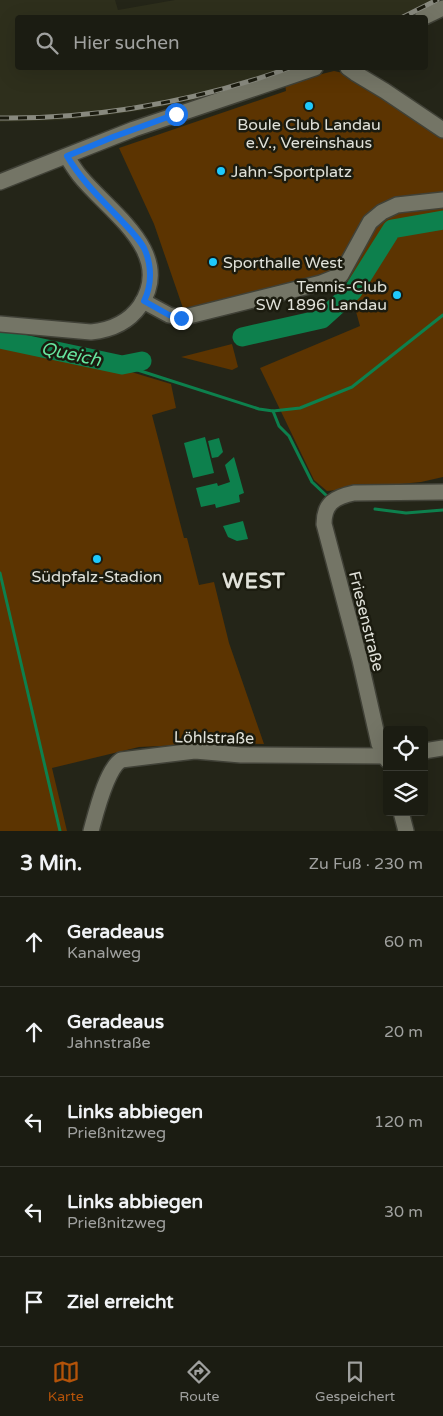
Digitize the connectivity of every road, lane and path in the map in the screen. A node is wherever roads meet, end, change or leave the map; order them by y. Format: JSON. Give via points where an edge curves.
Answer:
{"nodes":[{"id":1,"x":443,"y":8,"type":"edge"},
{"id":2,"x":428,"y":15,"type":"edge"},
{"id":3,"x":309,"y":70,"type":"edge"},
{"id":4,"x":351,"y":70,"type":"edge"},
{"id":5,"x":443,"y":130,"type":"edge"},
{"id":6,"x":67,"y":156,"type":"junction"},
{"id":7,"x":0,"y":182,"type":"edge"},
{"id":8,"x":443,"y":200,"type":"edge"},
{"id":9,"x":144,"y":301,"type":"junction"},
{"id":10,"x":0,"y":324,"type":"edge"},
{"id":11,"x":443,"y":492,"type":"edge"},
{"id":12,"x":443,"y":748,"type":"edge"},
{"id":13,"x":428,"y":750,"type":"edge"},
{"id":14,"x":383,"y":751,"type":"edge"},
{"id":15,"x":383,"y":757,"type":"edge"},
{"id":16,"x":402,"y":816,"type":"edge"},
{"id":17,"x":91,"y":831,"type":"edge"},
{"id":18,"x":406,"y":831,"type":"edge"}],
"edges":[{"from":1,"to":2,"type":"street"},
{"from":3,"to":6,"type":"street","via":[[176,114]]},
{"from":4,"to":5,"type":"street"},
{"from":6,"to":7,"type":"street"},
{"from":6,"to":9,"type":"street","via":[[79,176],[136,236],[145,250],[150,279]]},
{"from":8,"to":9,"type":"street","via":[[397,205],[382,212],[370,222],[340,275],[334,279],[181,318]]},
{"from":9,"to":10,"type":"street","via":[[126,320],[112,328],[91,332]]},
{"from":11,"to":14,"type":"street","name":"Friesenstraße","via":[[341,495],[324,515]]},
{"from":12,"to":13,"type":"street"},
{"from":15,"to":17,"type":"street","name":"Löhlstraße","via":[[241,755],[195,751],[121,760],[110,775]]},
{"from":16,"to":18,"type":"street"}]}
